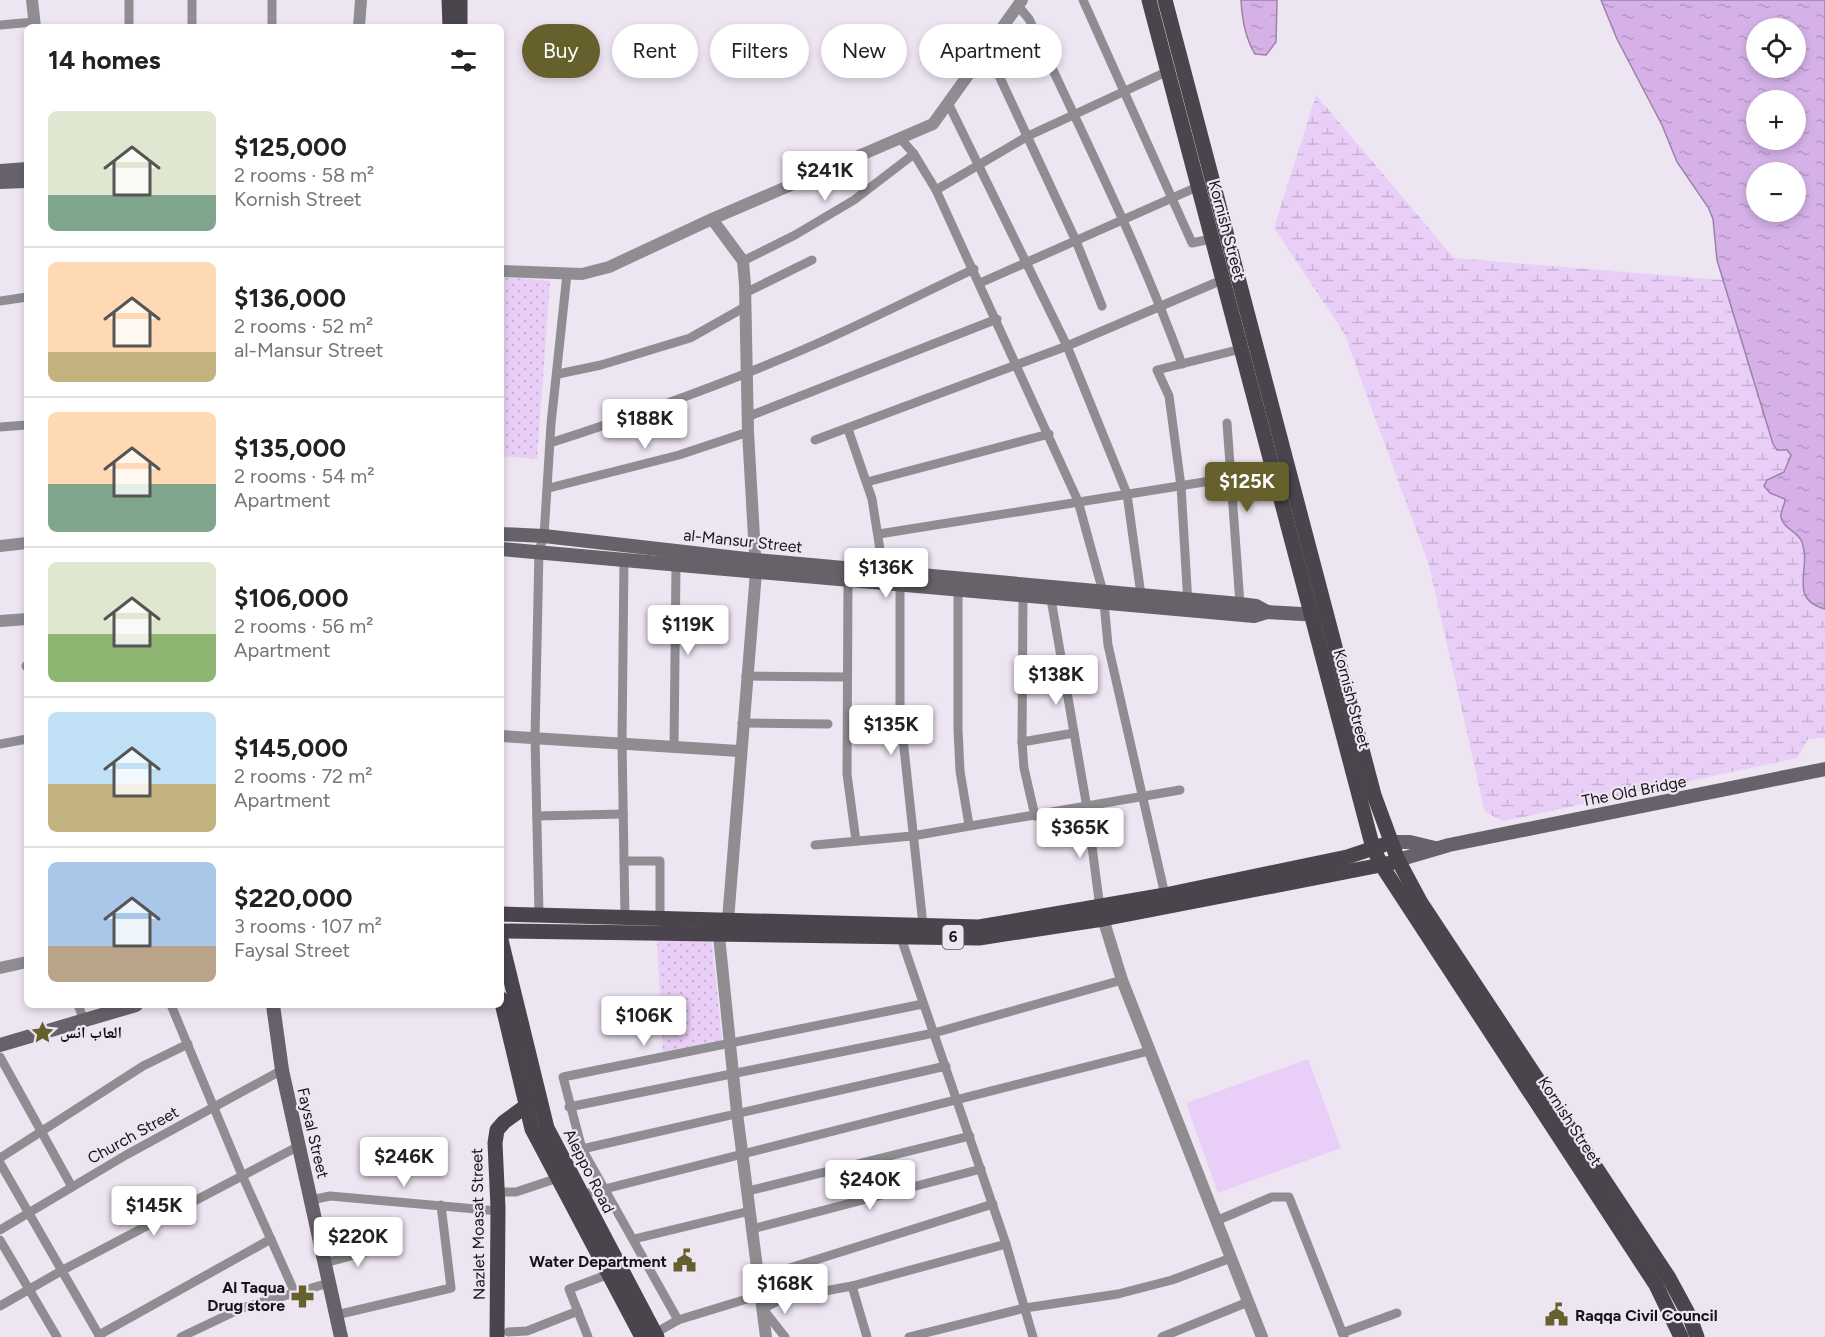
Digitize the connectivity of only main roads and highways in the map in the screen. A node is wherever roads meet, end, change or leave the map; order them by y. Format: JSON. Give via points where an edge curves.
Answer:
{"nodes":[{"id":1,"x":449,"y":0,"type":"edge"},
{"id":2,"x":460,"y":0,"type":"edge"},
{"id":3,"x":1149,"y":0,"type":"edge"},
{"id":4,"x":1165,"y":0,"type":"edge"},
{"id":5,"x":450,"y":24,"type":"edge"},
{"id":6,"x":460,"y":24,"type":"edge"},
{"id":7,"x":24,"y":169,"type":"edge"},
{"id":8,"x":0,"y":171,"type":"edge"},
{"id":9,"x":24,"y":181,"type":"edge"},
{"id":10,"x":0,"y":182,"type":"edge"},
{"id":11,"x":504,"y":534,"type":"edge"},
{"id":12,"x":504,"y":549,"type":"edge"},
{"id":13,"x":755,"y":566,"type":"junction"},
{"id":14,"x":884,"y":577,"type":"junction"},
{"id":15,"x":1103,"y":597,"type":"junction"},
{"id":16,"x":1188,"y":605,"type":"junction"},
{"id":17,"x":1267,"y":612,"type":"junction"},
{"id":18,"x":1318,"y":616,"type":"junction"},
{"id":19,"x":1336,"y":681,"type":"junction"},
{"id":20,"x":1825,"y":769,"type":"edge"},
{"id":21,"x":1391,"y":842,"type":"junction"},
{"id":22,"x":1443,"y":847,"type":"junction"},
{"id":23,"x":1373,"y":848,"type":"junction"},
{"id":24,"x":1398,"y":860,"type":"junction"},
{"id":25,"x":1382,"y":866,"type":"junction"},
{"id":26,"x":1102,"y":913,"type":"junction"},
{"id":27,"x":504,"y":914,"type":"edge"},
{"id":28,"x":504,"y":931,"type":"edge"},
{"id":29,"x":901,"y":931,"type":"junction"},
{"id":30,"x":504,"y":952,"type":"edge"},
{"id":31,"x":126,"y":1008,"type":"edge"},
{"id":32,"x":273,"y":1008,"type":"edge"},
{"id":33,"x":503,"y":1008,"type":"edge"},
{"id":34,"x":0,"y":1044,"type":"edge"},
{"id":35,"x":542,"y":1102,"type":"junction"},
{"id":36,"x":527,"y":1110,"type":"junction"},
{"id":37,"x":504,"y":1335,"type":"edge"},
{"id":38,"x":651,"y":1336,"type":"edge"},
{"id":39,"x":341,"y":1337,"type":"edge"},
{"id":40,"x":1682,"y":1337,"type":"edge"},
{"id":41,"x":1696,"y":1337,"type":"edge"}],
"edges":[{"from":1,"to":5,"type":"main road"},
{"from":2,"to":6,"type":"main road"},
{"from":3,"to":18,"type":"main road","name":"Kornish Street","via":[[1273,471]]},
{"from":4,"to":18,"type":"main road","name":"Kornish Street"},
{"from":7,"to":8,"type":"main road"},
{"from":9,"to":10,"type":"main road"},
{"from":11,"to":13,"type":"main road","name":"al-Mansur Street","via":[[544,536]]},
{"from":12,"to":13,"type":"main road","name":"al-Mansur Street","via":[[676,565]]},
{"from":13,"to":14,"type":"main road","name":"al-Mansur Street"},
{"from":13,"to":14,"type":"main road","name":"al-Mansur Street","via":[[848,580]]},
{"from":14,"to":15,"type":"main road","name":"al-Mansur Street"},
{"from":14,"to":15,"type":"main road","name":"al-Mansur Street","via":[[900,585],[1051,599]]},
{"from":15,"to":16,"type":"main road","name":"al-Mansur Street"},
{"from":15,"to":16,"type":"main road","name":"al-Mansur Street","via":[[1141,595]]},
{"from":16,"to":17,"type":"main road","name":"al-Mansur Street","via":[[1254,616]]},
{"from":16,"to":17,"type":"main road","name":"al-Mansur Street","via":[[1240,604]]},
{"from":17,"to":18,"type":"main road","name":"al-Mansur Street"},
{"from":18,"to":19,"type":"main road","name":"Kornish Street"},
{"from":19,"to":21,"type":"main road","name":"Kornish Street"},
{"from":19,"to":23,"type":"main road","name":"Kornish Street"},
{"from":20,"to":22,"type":"main road","name":"The Old Bridge"},
{"from":21,"to":22,"type":"main road"},
{"from":21,"to":23,"type":"main road","number":"6"},
{"from":21,"to":24,"type":"main road","name":"Kornish Street"},
{"from":22,"to":24,"type":"main road","name":"The Old Bridge"},
{"from":23,"to":25,"type":"main road","name":"Kornish Street"},
{"from":23,"to":26,"type":"main road","number":"6"},
{"from":24,"to":25,"type":"main road","number":"6"},
{"from":24,"to":41,"type":"main road","name":"Kornish Street","via":[[1421,903],[1668,1278],[1689,1315]]},
{"from":25,"to":26,"type":"main road","number":"6"},
{"from":25,"to":40,"type":"main road","name":"Kornish Street","via":[[1656,1285]]},
{"from":26,"to":29,"type":"main road","number":"6","via":[[979,927],[923,925]]},
{"from":26,"to":29,"type":"main road","number":"6","via":[[979,938]]},
{"from":27,"to":29,"type":"main road","number":"6","via":[[728,920]]},
{"from":28,"to":29,"type":"main road","number":"6","via":[[719,936]]},
{"from":30,"to":35,"type":"main road","name":"Aleppo Road"},
{"from":31,"to":34,"type":"main road"},
{"from":32,"to":39,"type":"main road","name":"Faysal Street","via":[[282,1070]]},
{"from":33,"to":36,"type":"main road","name":"Aleppo Road"},
{"from":35,"to":36,"type":"main road","name":"Nazlet Moasat Street"},
{"from":35,"to":38,"type":"main road","name":"Aleppo Road","via":[[556,1148]]},
{"from":36,"to":37,"type":"main road","name":"Nazlet Moasat Street","via":[[506,1137]]},
{"from":36,"to":37,"type":"main road","name":"Nazlet Moasat Street","via":[[510,1115],[497,1130],[495,1143]]},
{"from":36,"to":38,"type":"main road","name":"Aleppo Road","via":[[535,1136],[609,1274]]}]}
